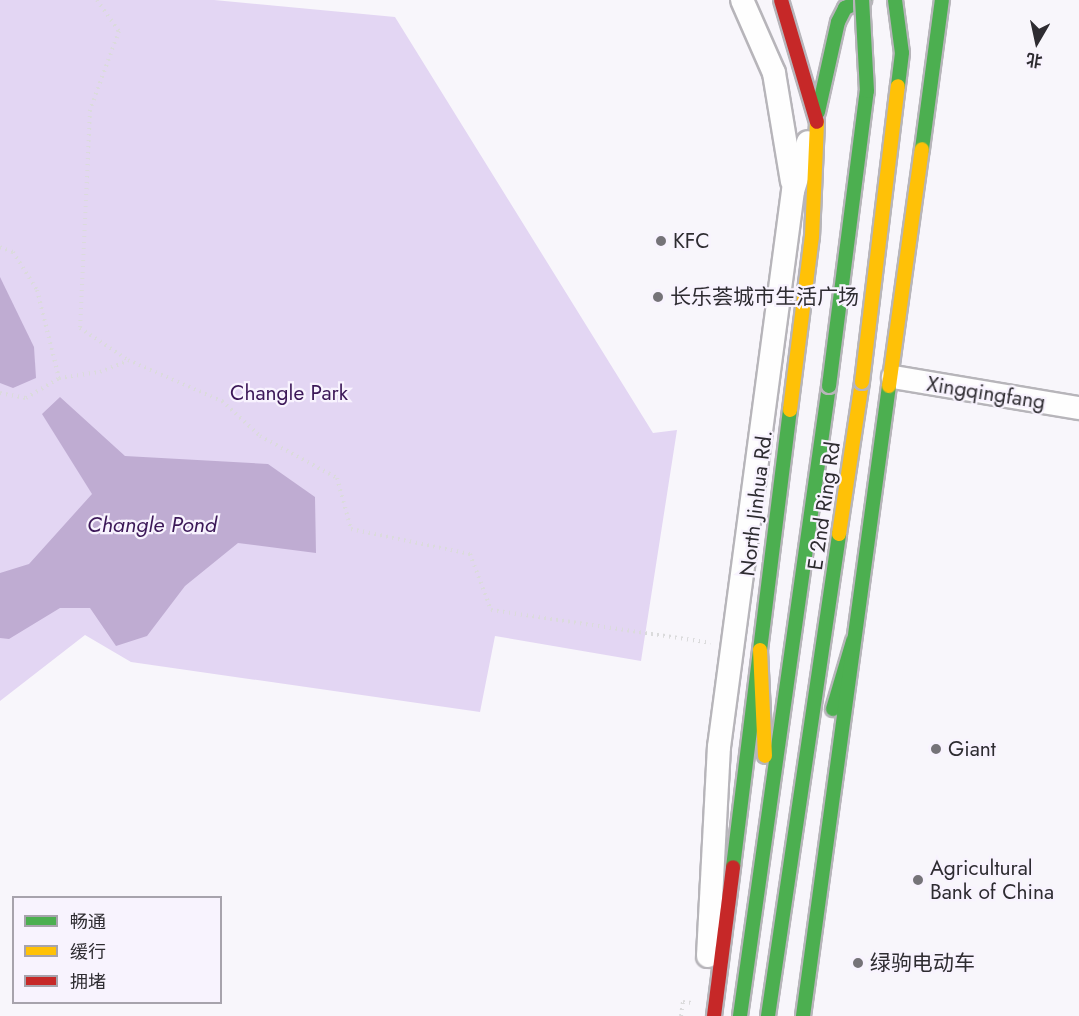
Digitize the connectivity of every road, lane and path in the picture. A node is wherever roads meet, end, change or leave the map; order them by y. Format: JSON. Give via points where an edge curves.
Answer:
{"nodes":[{"id":1,"x":98,"y":0,"type":"edge"},
{"id":2,"x":742,"y":0,"type":"edge"},
{"id":3,"x":781,"y":0,"type":"edge"},
{"id":4,"x":865,"y":0,"type":"edge"},
{"id":5,"x":895,"y":0,"type":"edge"},
{"id":6,"x":942,"y":0,"type":"edge"},
{"id":7,"x":913,"y":18,"type":"dead end"},
{"id":8,"x":920,"y":36,"type":"dead end"},
{"id":9,"x":929,"y":102,"type":"junction"},
{"id":10,"x":817,"y":115,"type":"junction"},
{"id":11,"x":793,"y":191,"type":"junction"},
{"id":12,"x":0,"y":247,"type":"edge"},
{"id":13,"x":128,"y":360,"type":"junction"},
{"id":14,"x":893,"y":377,"type":"junction"},
{"id":15,"x":59,"y":378,"type":"junction"},
{"id":16,"x":0,"y":393,"type":"edge"},
{"id":17,"x":1079,"y":408,"type":"edge"},
{"id":18,"x":854,"y":641,"type":"junction"},
{"id":19,"x":733,"y":646,"type":"junction"},
{"id":20,"x":760,"y":650,"type":"junction"},
{"id":21,"x":768,"y":830,"type":"junction"},
{"id":22,"x":795,"y":834,"type":"junction"},
{"id":23,"x":691,"y":1009,"type":"edge"},
{"id":24,"x":681,"y":1016,"type":"edge"},
{"id":25,"x":714,"y":1016,"type":"edge"},
{"id":26,"x":740,"y":1016,"type":"edge"},
{"id":27,"x":768,"y":1016,"type":"edge"},
{"id":28,"x":803,"y":1016,"type":"edge"}],
"edges":[{"from":1,"to":13,"type":"path","via":[[119,31],[90,110],[80,328]]},
{"from":2,"to":11,"type":"street","via":[[774,73]]},
{"from":3,"to":10,"type":"main road","name":"North Jinhua Rd."},
{"from":4,"to":7,"type":"main road","via":[[894,2]]},
{"from":4,"to":10,"type":"main road","via":[[845,8],[838,22]]},
{"from":4,"to":21,"type":"main road","name":"E 2nd Ring Rd","bridge":true,"via":[[867,91]]},
{"from":5,"to":22,"type":"main road","name":"E 2nd Ring Rd","bridge":true,"via":[[902,53],[862,382]]},
{"from":6,"to":9,"type":"main road"},
{"from":8,"to":9,"type":"main road"},
{"from":9,"to":14,"type":"main road"},
{"from":10,"to":11,"type":"street"},
{"from":10,"to":20,"type":"main road","name":"North Jinhua Rd.","via":[[812,237]]},
{"from":11,"to":19,"type":"street"},
{"from":12,"to":15,"type":"path","via":[[13,252],[37,290]]},
{"from":13,"to":15,"type":"path","via":[[100,372]]},
{"from":13,"to":19,"type":"path","via":[[222,401],[260,436],[337,478],[351,529],[470,554],[491,610]]},
{"from":14,"to":17,"type":"street","name":"Xingqingfang"},
{"from":14,"to":18,"type":"main road"},
{"from":15,"to":16,"type":"path","via":[[26,398]]},
{"from":18,"to":22,"type":"main road"},
{"from":18,"to":28,"type":"main road"},
{"from":19,"to":23,"type":"street"},
{"from":20,"to":21,"type":"main road"},
{"from":20,"to":25,"type":"main road","name":"North Jinhua Rd."},
{"from":21,"to":26,"type":"main road","name":"E 2nd Ring Rd"},
{"from":22,"to":27,"type":"main road","name":"E 2nd Ring Rd"},
{"from":23,"to":24,"type":"path"}]}
